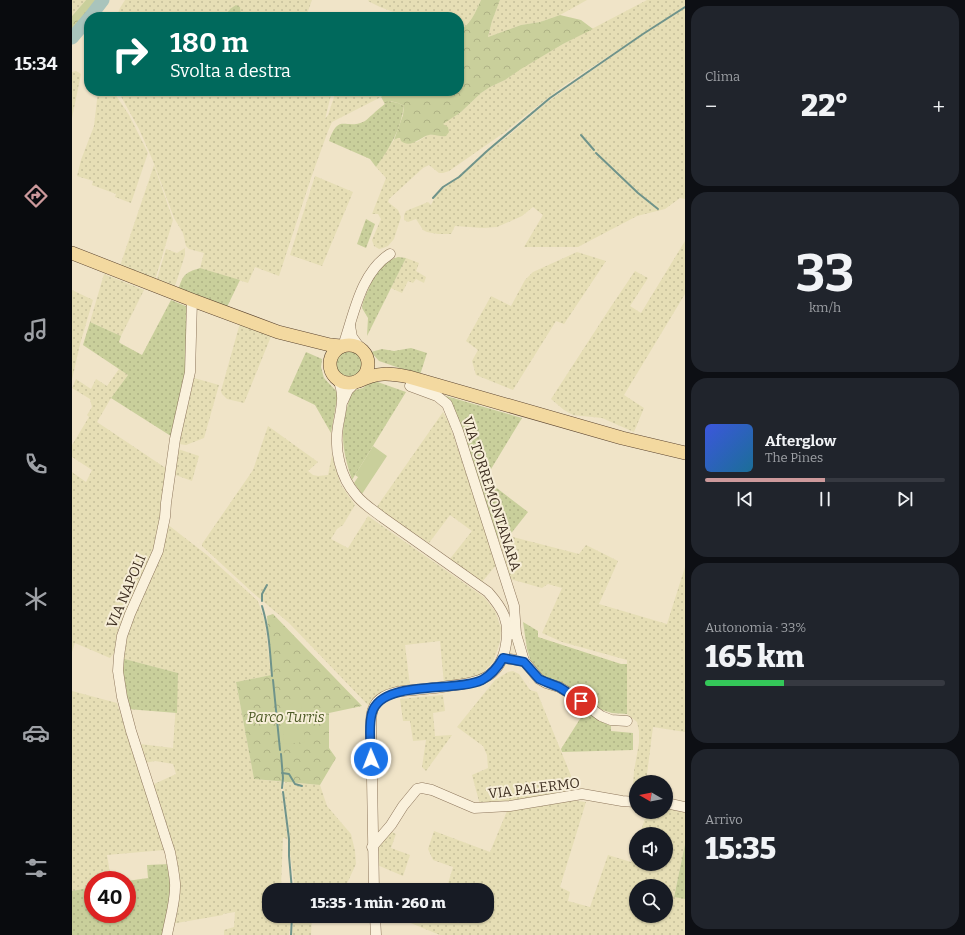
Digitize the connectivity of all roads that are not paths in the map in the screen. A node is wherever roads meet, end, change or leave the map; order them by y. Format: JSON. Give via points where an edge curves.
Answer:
{"nodes":[{"id":1,"x":72,"y":253,"type":"edge"},
{"id":2,"x":390,"y":254,"type":"dead end"},
{"id":3,"x":192,"y":300,"type":"junction"},
{"id":4,"x":350,"y":322,"type":"junction"},
{"id":5,"x":278,"y":332,"type":"junction"},
{"id":6,"x":342,"y":346,"type":"junction"},
{"id":7,"x":362,"y":350,"type":"junction"},
{"id":8,"x":334,"y":374,"type":"junction"},
{"id":9,"x":357,"y":381,"type":"junction"},
{"id":10,"x":410,"y":382,"type":"junction"},
{"id":11,"x":341,"y":409,"type":"junction"},
{"id":12,"x":685,"y":453,"type":"edge"},
{"id":13,"x":512,"y":634,"type":"junction"},
{"id":14,"x":503,"y":658,"type":"junction"},
{"id":15,"x":524,"y":662,"type":"junction"},
{"id":16,"x":627,"y":721,"type":"dead end"},
{"id":17,"x":629,"y":802,"type":"edge"},
{"id":18,"x":673,"y":804,"type":"edge"},
{"id":19,"x":685,"y":807,"type":"edge"},
{"id":20,"x":372,"y":847,"type":"junction"},
{"id":21,"x":374,"y":883,"type":"edge"},
{"id":22,"x":375,"y":923,"type":"edge"},
{"id":23,"x":167,"y":935,"type":"edge"},
{"id":24,"x":376,"y":935,"type":"edge"}],
"edges":[{"from":1,"to":3,"type":"main road"},
{"from":2,"to":4,"type":"street","via":[[375,267],[359,297]]},
{"from":3,"to":5,"type":"main road"},
{"from":3,"to":23,"type":"street","name":"VIA NAPOLI","via":[[190,372],[175,439],[165,517],[158,551],[122,636],[118,671],[131,731],[174,870],[173,904]]},
{"from":4,"to":6,"type":"street"},
{"from":4,"to":7,"type":"street","via":[[352,337]]},
{"from":5,"to":6,"type":"main road"},
{"from":5,"to":8,"type":"main road","via":[[318,351],[325,357]]},
{"from":6,"to":7,"type":"main road","via":[[355,346]]},
{"from":6,"to":8,"type":"main road","via":[[336,350],[330,362]]},
{"from":7,"to":9,"type":"main road","via":[[368,365],[364,377]]},
{"from":7,"to":10,"type":"main road","via":[[375,362]]},
{"from":8,"to":9,"type":"main road","via":[[346,383]]},
{"from":8,"to":11,"type":"street","name":"VIA TORREMONTANARA","via":[[342,393]]},
{"from":9,"to":10,"type":"main road","via":[[384,373]]},
{"from":9,"to":11,"type":"street","name":"VIA TORREMONTANARA","via":[[346,392]]},
{"from":10,"to":12,"type":"main road"},
{"from":10,"to":13,"type":"street","name":"VIA TORREMONTANARA","via":[[447,404],[458,431],[514,606]]},
{"from":11,"to":13,"type":"street","name":"VIA TORREMONTANARA","via":[[337,447],[340,464],[355,495],[488,592],[504,612]]},
{"from":13,"to":14,"type":"street","name":"VIA TORREMONTANARA"},
{"from":13,"to":15,"type":"street"},
{"from":14,"to":15,"type":"street"},
{"from":14,"to":20,"type":"street","name":"VIA TORREMONTANARA","via":[[490,674],[470,684],[399,692],[384,697],[377,703],[370,722]]},
{"from":15,"to":16,"type":"street","via":[[539,679],[564,690],[601,716],[611,720]]},
{"from":17,"to":20,"type":"street","name":"VIA PALERMO","via":[[582,794],[510,806],[474,808],[422,788],[417,789]]},
{"from":18,"to":19,"type":"street"},
{"from":20,"to":21,"type":"street","name":"VIA TORREMONTANARA"},
{"from":22,"to":24,"type":"street"}]}
